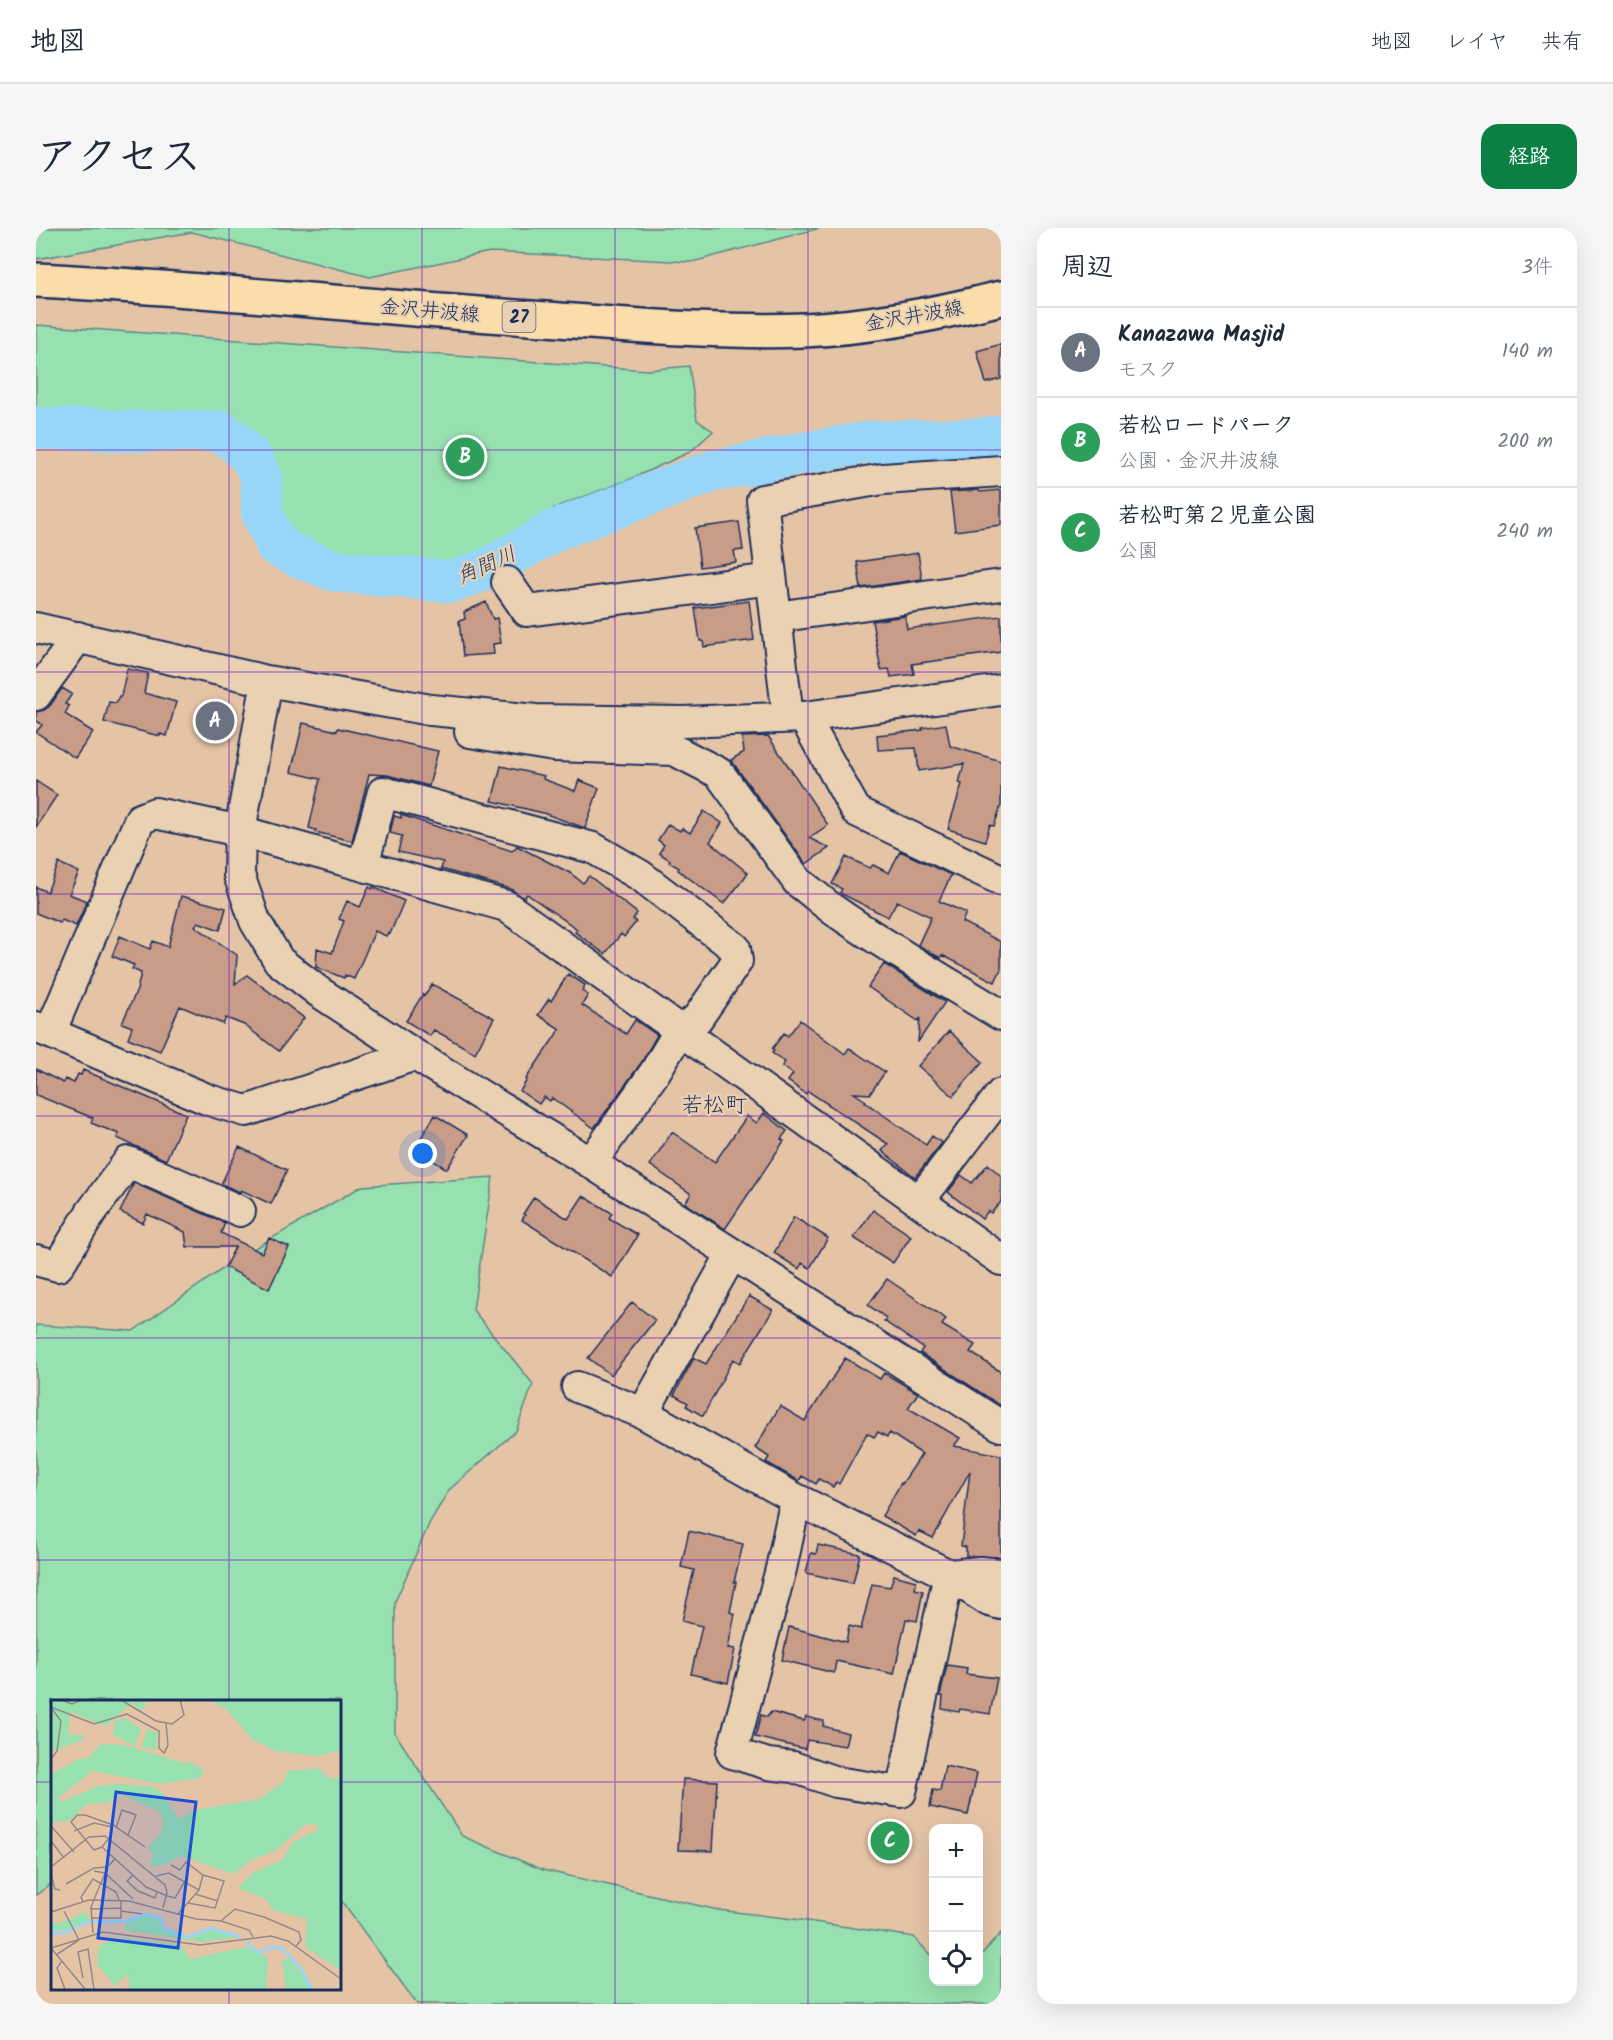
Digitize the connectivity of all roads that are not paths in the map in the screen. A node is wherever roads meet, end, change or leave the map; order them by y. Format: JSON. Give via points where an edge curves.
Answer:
{"nodes":[{"id":1,"x":36,"y":280,"type":"edge"},
{"id":2,"x":1001,"y":298,"type":"edge"},
{"id":3,"x":1001,"y":471,"type":"edge"},
{"id":4,"x":771,"y":579,"type":"junction"},
{"id":5,"x":507,"y":582,"type":"dead end"},
{"id":6,"x":1001,"y":585,"type":"edge"},
{"id":7,"x":776,"y":617,"type":"junction"},
{"id":8,"x":36,"y":628,"type":"edge"},
{"id":9,"x":78,"y":637,"type":"junction"},
{"id":10,"x":266,"y":689,"type":"junction"},
{"id":11,"x":1001,"y":690,"type":"edge"},
{"id":12,"x":36,"y":695,"type":"edge"},
{"id":13,"x":796,"y":717,"type":"junction"},
{"id":14,"x":240,"y":831,"type":"junction"},
{"id":15,"x":363,"y":865,"type":"junction"},
{"id":16,"x":1001,"y":880,"type":"edge"},
{"id":17,"x":1001,"y":1015,"type":"edge"},
{"id":18,"x":43,"y":1030,"type":"edge"},
{"id":19,"x":680,"y":1030,"type":"junction"},
{"id":20,"x":415,"y":1055,"type":"junction"},
{"id":21,"x":1001,"y":1094,"type":"edge"},
{"id":22,"x":591,"y":1164,"type":"junction"},
{"id":23,"x":919,"y":1201,"type":"junction"},
{"id":24,"x":240,"y":1211,"type":"dead end"},
{"id":25,"x":732,"y":1254,"type":"junction"},
{"id":26,"x":36,"y":1260,"type":"edge"},
{"id":27,"x":1001,"y":1260,"type":"edge"},
{"id":28,"x":577,"y":1387,"type":"dead end"},
{"id":29,"x":643,"y":1413,"type":"junction"},
{"id":30,"x":1001,"y":1426,"type":"edge"},
{"id":31,"x":796,"y":1499,"type":"junction"},
{"id":32,"x":1001,"y":1574,"type":"edge"},
{"id":33,"x":949,"y":1575,"type":"junction"},
{"id":34,"x":1001,"y":1604,"type":"edge"}],
"edges":[{"from":1,"to":2,"type":"main road","name":"金沢井波線","number":"27","via":[[750,331],[855,325]]},
{"from":3,"to":4,"type":"street","via":[[883,479],[762,500]]},
{"from":4,"to":5,"type":"street","via":[[526,611]]},
{"from":4,"to":7,"type":"street"},
{"from":6,"to":7,"type":"street"},
{"from":7,"to":13,"type":"street"},
{"from":8,"to":9,"type":"street"},
{"from":9,"to":10,"type":"street"},
{"from":9,"to":12,"type":"street"},
{"from":10,"to":13,"type":"street","via":[[536,720],[683,722]]},
{"from":10,"to":14,"type":"street"},
{"from":10,"to":17,"type":"street","via":[[554,746],[674,750],[719,774],[798,882],[879,940]]},
{"from":11,"to":13,"type":"street"},
{"from":13,"to":16,"type":"street","via":[[855,811]]},
{"from":14,"to":15,"type":"street"},
{"from":14,"to":18,"type":"street","via":[[155,813],[140,819]]},
{"from":14,"to":20,"type":"street","via":[[239,875],[255,921],[279,961]]},
{"from":15,"to":19,"type":"street","via":[[506,906]]},
{"from":15,"to":19,"type":"street","via":[[382,792],[593,848],[641,876],[735,948],[737,961],[697,1019]]},
{"from":18,"to":20,"type":"street","via":[[209,1100],[246,1111]]},
{"from":19,"to":22,"type":"street"},
{"from":19,"to":23,"type":"street"},
{"from":20,"to":22,"type":"street"},
{"from":21,"to":23,"type":"street"},
{"from":22,"to":25,"type":"street"},
{"from":23,"to":27,"type":"street"},
{"from":24,"to":26,"type":"street","via":[[128,1162],[58,1266]]},
{"from":25,"to":29,"type":"street"},
{"from":25,"to":30,"type":"street"},
{"from":28,"to":29,"type":"street"},
{"from":29,"to":31,"type":"street"},
{"from":31,"to":33,"type":"street"},
{"from":31,"to":33,"type":"street","via":[[782,1569],[732,1753],[836,1782],[901,1792]]},
{"from":32,"to":33,"type":"street"},
{"from":33,"to":34,"type":"street","via":[[989,1601]]}]}
